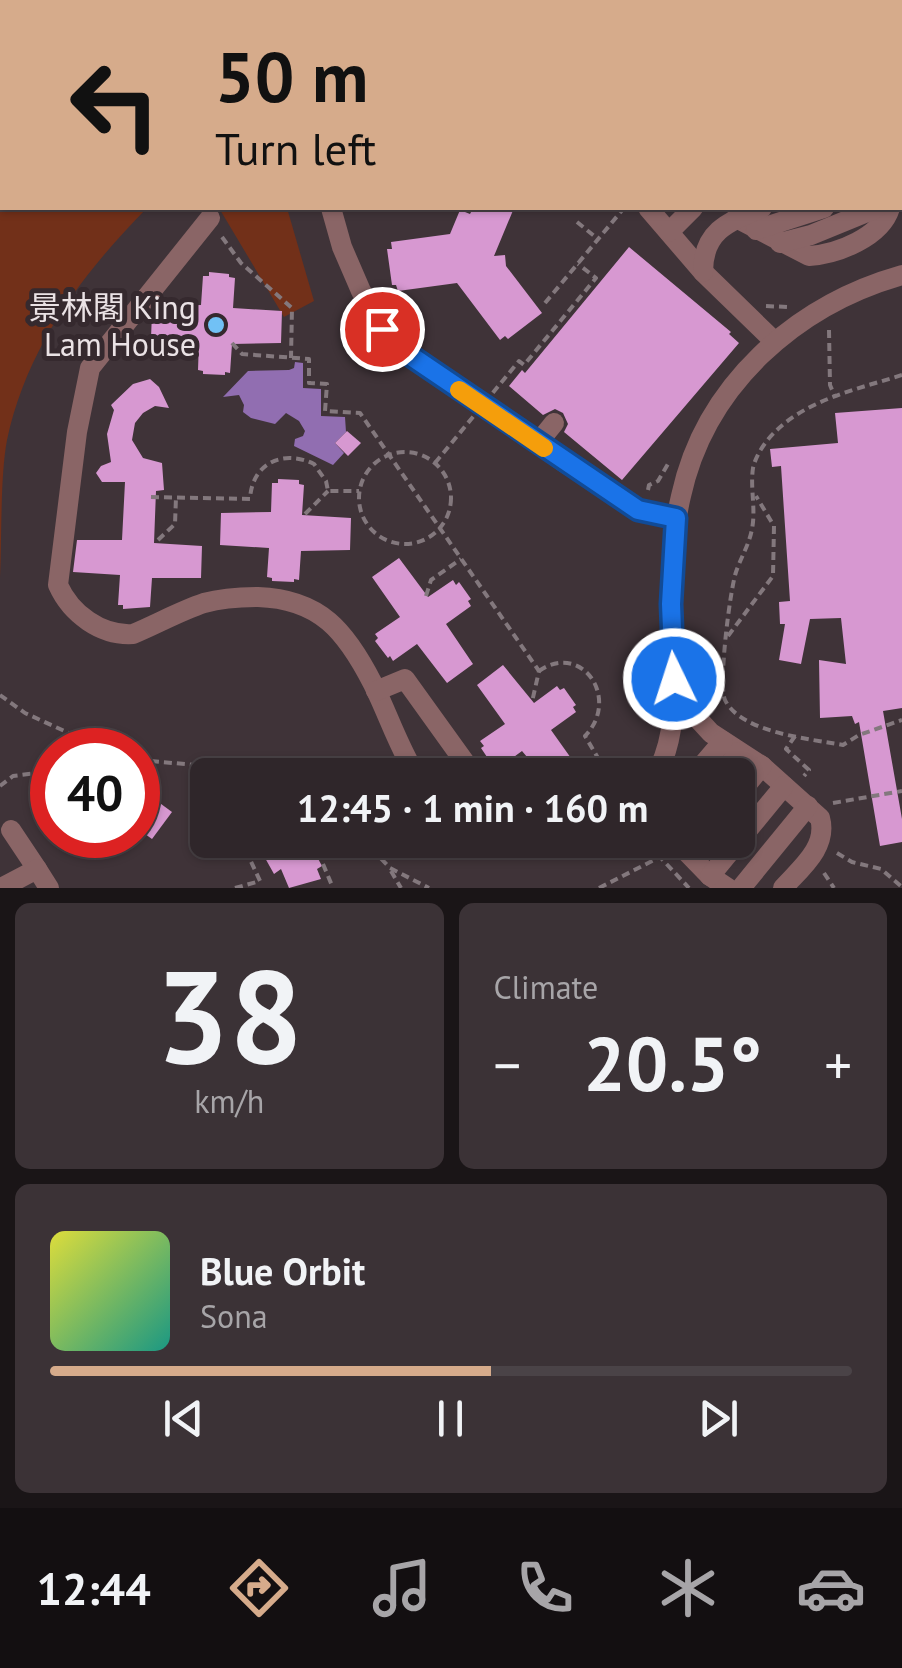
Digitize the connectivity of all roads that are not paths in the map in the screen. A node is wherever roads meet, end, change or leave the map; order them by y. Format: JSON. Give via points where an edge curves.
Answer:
{"nodes":[{"id":1,"x":333,"y":210,"type":"edge"},
{"id":2,"x":686,"y":210,"type":"edge"},
{"id":3,"x":757,"y":210,"type":"edge"},
{"id":4,"x":818,"y":210,"type":"edge"},
{"id":5,"x":871,"y":210,"type":"edge"},
{"id":6,"x":889,"y":210,"type":"edge"},
{"id":7,"x":661,"y":217,"type":"edge"},
{"id":8,"x":210,"y":218,"type":"road end"},
{"id":9,"x":736,"y":218,"type":"junction"},
{"id":10,"x":756,"y":230,"type":"junction"},
{"id":11,"x":780,"y":243,"type":"junction"},
{"id":12,"x":702,"y":272,"type":"junction"},
{"id":13,"x":902,"y":275,"type":"edge"},
{"id":14,"x":774,"y":341,"type":"junction"},
{"id":15,"x":554,"y":423,"type":"dead end"},
{"id":16,"x":537,"y":444,"type":"junction"},
{"id":17,"x":580,"y":445,"type":"dead end"},
{"id":18,"x":565,"y":463,"type":"junction"},
{"id":19,"x":676,"y":518,"type":"junction"},
{"id":20,"x":376,"y":691,"type":"junction"},
{"id":21,"x":675,"y":694,"type":"junction"},
{"id":22,"x":731,"y":747,"type":"junction"},
{"id":23,"x":408,"y":758,"type":"edge"},
{"id":24,"x":462,"y":758,"type":"edge"},
{"id":25,"x":663,"y":758,"type":"edge"},
{"id":26,"x":716,"y":758,"type":"edge"},
{"id":27,"x":727,"y":758,"type":"edge"},
{"id":28,"x":762,"y":766,"type":"junction"},
{"id":29,"x":755,"y":774,"type":"edge"},
{"id":30,"x":784,"y":786,"type":"junction"},
{"id":31,"x":808,"y":806,"type":"junction"},
{"id":32,"x":12,"y":830,"type":"dead end"},
{"id":33,"x":697,"y":858,"type":"edge"},
{"id":34,"x":37,"y":870,"type":"junction"},
{"id":35,"x":710,"y":876,"type":"junction"},
{"id":36,"x":1,"y":888,"type":"edge"},
{"id":37,"x":49,"y":888,"type":"edge"},
{"id":38,"x":728,"y":888,"type":"edge"},
{"id":39,"x":741,"y":888,"type":"edge"},
{"id":40,"x":784,"y":888,"type":"edge"}],
"edges":[{"from":1,"to":16,"type":"street","via":[[356,279],[391,341]]},
{"from":2,"to":7,"type":"street"},
{"from":3,"to":9,"type":"street"},
{"from":4,"to":10,"type":"street"},
{"from":5,"to":11,"type":"street"},
{"from":6,"to":11,"type":"street","via":[[874,233],[821,255]]},
{"from":7,"to":12,"type":"street"},
{"from":8,"to":20,"type":"street","via":[[90,368],[58,586],[82,617],[124,634],[222,599],[279,599],[314,609],[342,634]]},
{"from":9,"to":10,"type":"street"},
{"from":9,"to":12,"type":"street","via":[[713,234]]},
{"from":10,"to":11,"type":"street"},
{"from":12,"to":14,"type":"street"},
{"from":13,"to":14,"type":"street","via":[[827,305]]},
{"from":14,"to":19,"type":"street","via":[[704,432]]},
{"from":15,"to":16,"type":"street"},
{"from":16,"to":18,"type":"street"},
{"from":17,"to":18,"type":"street"},
{"from":18,"to":19,"type":"street","via":[[638,510]]},
{"from":19,"to":21,"type":"street"},
{"from":20,"to":23,"type":"street"},
{"from":20,"to":24,"type":"street","via":[[405,679]]},
{"from":21,"to":22,"type":"street"},
{"from":21,"to":25,"type":"street"},
{"from":22,"to":26,"type":"street"},
{"from":22,"to":27,"type":"street"},
{"from":22,"to":28,"type":"street"},
{"from":28,"to":29,"type":"street"},
{"from":28,"to":30,"type":"street"},
{"from":30,"to":31,"type":"street"},
{"from":30,"to":35,"type":"street"},
{"from":31,"to":39,"type":"street"},
{"from":31,"to":40,"type":"street","via":[[820,818],[822,839]]},
{"from":32,"to":34,"type":"street"},
{"from":33,"to":35,"type":"street"},
{"from":34,"to":36,"type":"street"},
{"from":34,"to":37,"type":"street"},
{"from":35,"to":38,"type":"street"}]}
